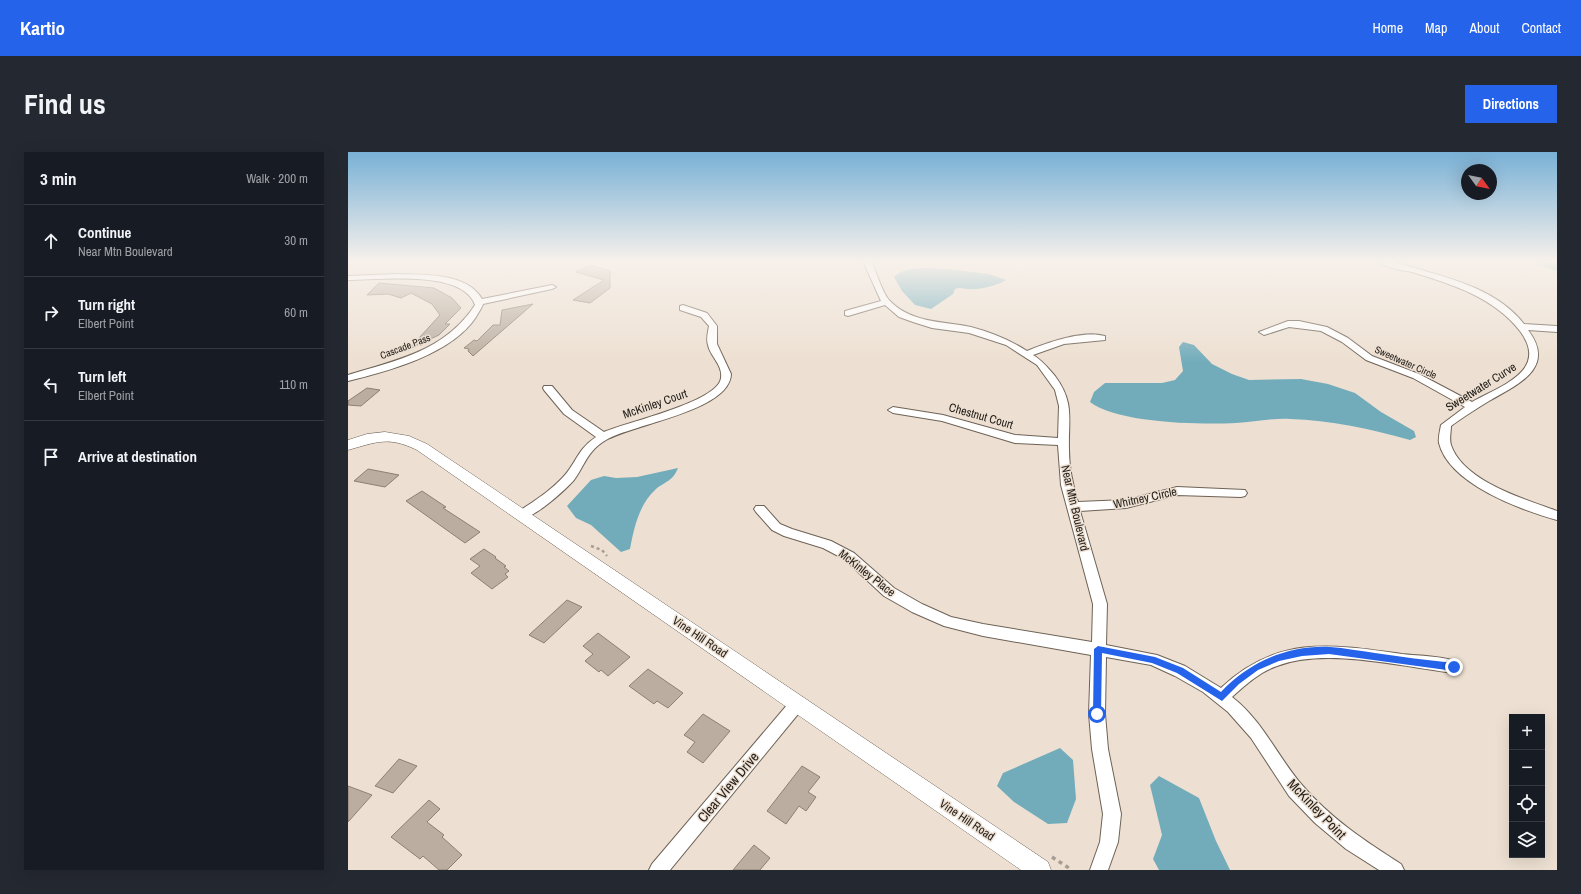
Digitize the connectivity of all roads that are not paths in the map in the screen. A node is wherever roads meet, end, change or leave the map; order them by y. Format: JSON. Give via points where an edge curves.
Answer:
{"nodes":[{"id":1,"x":474,"y":295,"type":"edge"},
{"id":2,"x":515,"y":295,"type":"edge"},
{"id":3,"x":883,"y":295,"type":"edge"},
{"id":4,"x":1477,"y":295,"type":"edge"},
{"id":5,"x":478,"y":302,"type":"junction"},
{"id":6,"x":886,"y":302,"type":"junction"},
{"id":7,"x":683,"y":308,"type":"dead end"},
{"id":8,"x":848,"y":313,"type":"dead end"},
{"id":9,"x":1522,"y":327,"type":"junction"},
{"id":10,"x":1557,"y":330,"type":"edge"},
{"id":11,"x":1264,"y":332,"type":"dead end"},
{"id":12,"x":1102,"y":338,"type":"dead end"},
{"id":13,"x":1028,"y":354,"type":"junction"},
{"id":14,"x":348,"y":378,"type":"edge"},
{"id":15,"x":548,"y":388,"type":"dead end"},
{"id":16,"x":1473,"y":407,"type":"junction"},
{"id":17,"x":893,"y":410,"type":"dead end"},
{"id":18,"x":604,"y":437,"type":"junction"},
{"id":19,"x":1063,"y":442,"type":"junction"},
{"id":20,"x":349,"y":444,"type":"edge"},
{"id":21,"x":1241,"y":494,"type":"dead end"},
{"id":22,"x":1073,"y":507,"type":"junction"},
{"id":23,"x":760,"y":509,"type":"dead end"},
{"id":24,"x":522,"y":515,"type":"junction"},
{"id":25,"x":1557,"y":516,"type":"edge"},
{"id":26,"x":1098,"y":649,"type":"junction"},
{"id":27,"x":1454,"y":667,"type":"dead end"},
{"id":28,"x":1222,"y":697,"type":"junction"},
{"id":29,"x":798,"y":703,"type":"junction"},
{"id":30,"x":658,"y":870,"type":"edge"},
{"id":31,"x":1040,"y":870,"type":"edge"},
{"id":32,"x":1099,"y":870,"type":"edge"},
{"id":33,"x":1395,"y":870,"type":"edge"}],
"edges":[{"from":1,"to":5,"type":"street"},
{"from":2,"to":5,"type":"street"},
{"from":3,"to":6,"type":"street","name":"Near Mtn Boulevard"},
{"from":4,"to":9,"type":"street","name":"Sweetwater Curve","via":[[1498,306]]},
{"from":5,"to":14,"type":"street","name":"Cascade Pass","via":[[473,317],[459,332],[438,346]]},
{"from":6,"to":8,"type":"street"},
{"from":6,"to":13,"type":"street","name":"Near Mtn Boulevard","via":[[902,315],[990,336]]},
{"from":7,"to":18,"type":"street","name":"McKinley Court","via":[[704,315],[713,326],[712,344],[727,371],[727,379],[723,386],[706,400]]},
{"from":9,"to":10,"type":"street"},
{"from":9,"to":16,"type":"street","name":"Sweetwater Curve","via":[[1531,342],[1534,354],[1532,365],[1525,375],[1513,384]]},
{"from":11,"to":16,"type":"street","name":"Sweetwater Circle","via":[[1288,324],[1324,329],[1345,340],[1369,358],[1416,376]]},
{"from":12,"to":13,"type":"street","via":[[1062,341]]},
{"from":13,"to":19,"type":"street","name":"Near Mtn Boulevard","via":[[1040,364],[1060,390],[1064,406]]},
{"from":15,"to":18,"type":"street","via":[[568,412]]},
{"from":16,"to":25,"type":"street","name":"Sweetwater Curve","via":[[1446,425],[1443,434],[1451,457],[1463,470],[1499,494]]},
{"from":17,"to":19,"type":"street","name":"Chestnut Court","via":[[943,418],[1015,439]]},
{"from":18,"to":24,"type":"street","name":"McKinley Court","via":[[584,453],[568,479],[557,490]]},
{"from":19,"to":22,"type":"street","name":"Near Mtn Boulevard","via":[[1067,485]]},
{"from":20,"to":24,"type":"street","name":"Vine Hill Road","via":[[383,436],[410,441]]},
{"from":21,"to":22,"type":"street","name":"Whitney Circle","via":[[1177,491],[1126,504]]},
{"from":22,"to":26,"type":"street","name":"Near Mtn Boulevard","via":[[1100,604]]},
{"from":23,"to":26,"type":"street","name":"McKinley Place","via":[[776,527],[827,544],[849,556],[889,592],[948,622]]},
{"from":24,"to":29,"type":"street","name":"Vine Hill Road"},
{"from":26,"to":28,"type":"street","name":"McKinley Place","via":[[1152,659],[1180,671]]},
{"from":26,"to":32,"type":"street","name":"Near Mtn Boulevard","via":[[1097,714],[1100,749],[1112,814],[1109,842]]},
{"from":27,"to":28,"type":"street","via":[[1344,652],[1302,652],[1278,658],[1256,668],[1236,681]]},
{"from":28,"to":33,"type":"street","name":"McKinley Point","via":[[1257,733],[1295,790],[1321,817],[1352,843]]},
{"from":29,"to":30,"type":"street","name":"Clear View Drive"},
{"from":29,"to":31,"type":"street","name":"Vine Hill Road"}]}
